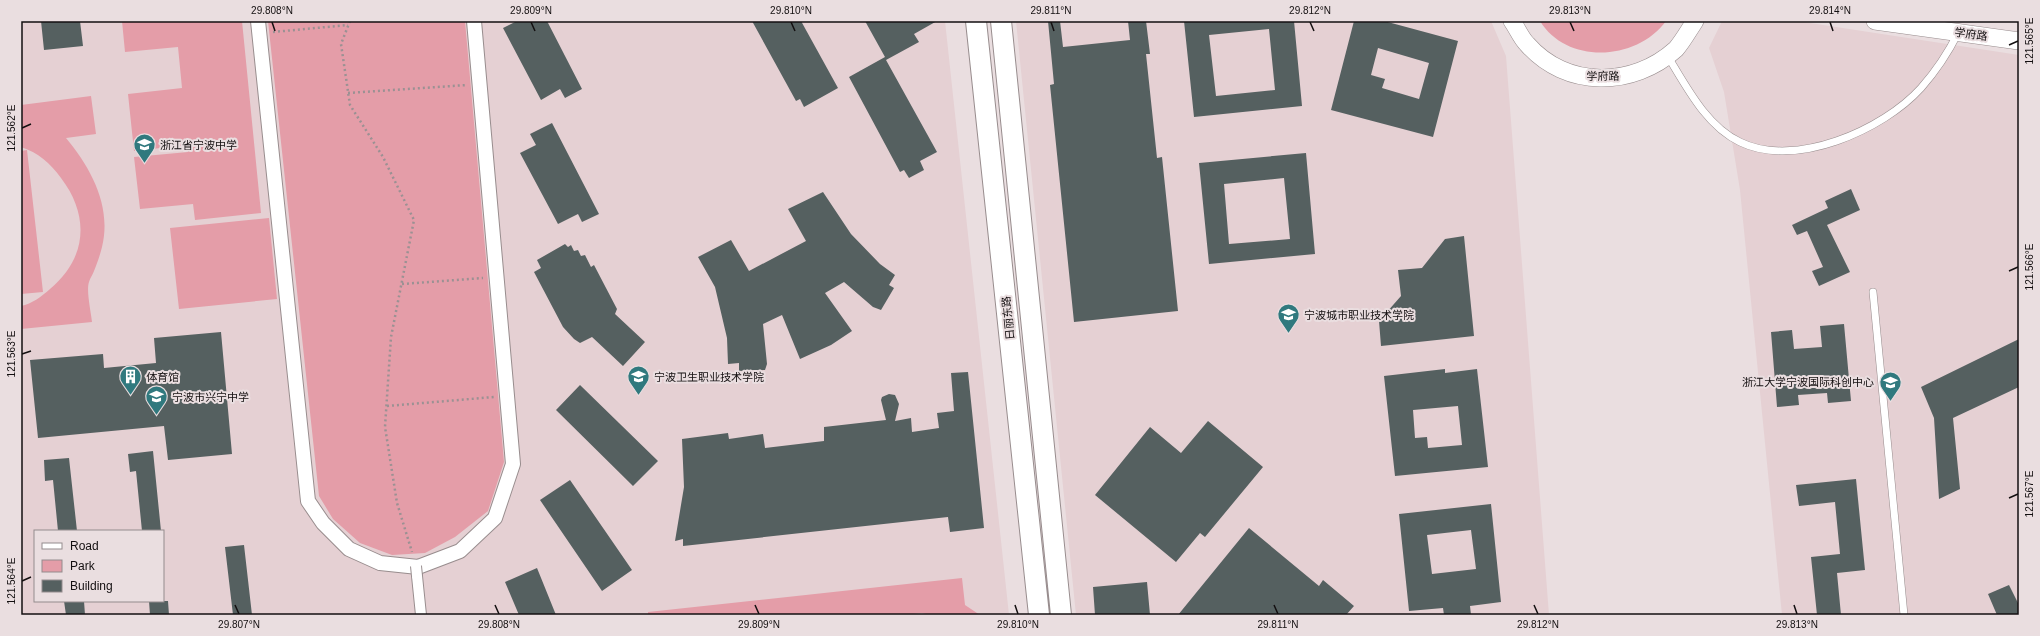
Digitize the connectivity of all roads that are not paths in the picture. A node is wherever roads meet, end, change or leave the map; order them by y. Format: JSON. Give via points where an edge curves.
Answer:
{"nodes":[{"id":1,"x":474,"y":21,"type":"edge"},
{"id":2,"x":976,"y":21,"type":"edge"},
{"id":3,"x":1001,"y":21,"type":"edge"},
{"id":4,"x":1512,"y":21,"type":"edge"},
{"id":5,"x":1695,"y":21,"type":"edge"},
{"id":6,"x":1875,"y":21,"type":"edge"},
{"id":7,"x":258,"y":27,"type":"edge"},
{"id":8,"x":1959,"y":32,"type":"junction"},
{"id":9,"x":2019,"y":41,"type":"edge"},
{"id":10,"x":1667,"y":55,"type":"junction"},
{"id":11,"x":1873,"y":292,"type":"dead end"},
{"id":12,"x":417,"y":571,"type":"road end"},
{"id":13,"x":421,"y":615,"type":"edge"},
{"id":14,"x":1039,"y":615,"type":"edge"},
{"id":15,"x":1061,"y":615,"type":"edge"},
{"id":16,"x":1904,"y":615,"type":"edge"}],
"edges":[{"from":1,"to":7,"type":"street","via":[[513,464],[496,518],[460,551],[418,567],[380,563],[348,549],[323,523],[308,501]]},
{"from":2,"to":14,"type":"main road","name":"日丽东路"},
{"from":3,"to":15,"type":"main road","name":"日丽东路"},
{"from":4,"to":10,"type":"street","name":"学府路","via":[[1527,44],[1553,66],[1584,77],[1618,78],[1650,68]]},
{"from":5,"to":10,"type":"street","name":"学府路","via":[[1676,48]]},
{"from":6,"to":8,"type":"street","name":"学府路"},
{"from":8,"to":9,"type":"street","name":"学府路"},
{"from":8,"to":10,"type":"lane","via":[[1945,58],[1920,89],[1891,113],[1863,130],[1837,141],[1800,151],[1761,150],[1739,142],[1714,124],[1688,90]]},
{"from":11,"to":16,"type":"lane"},
{"from":12,"to":13,"type":"street"}]}
